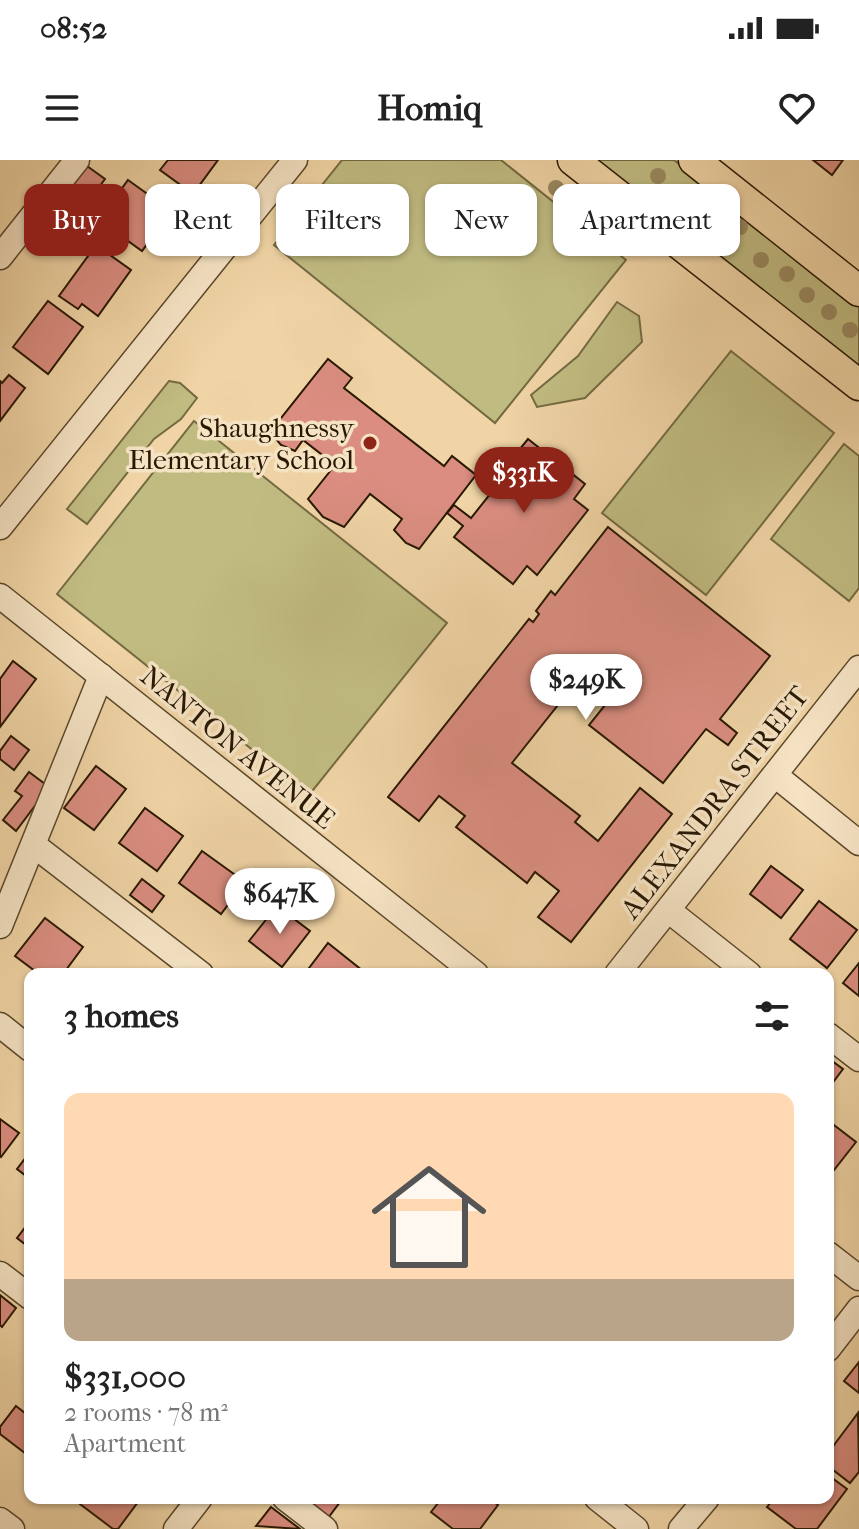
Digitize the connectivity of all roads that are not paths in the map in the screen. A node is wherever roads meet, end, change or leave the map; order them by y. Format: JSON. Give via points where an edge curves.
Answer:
{"nodes":[{"id":1,"x":77,"y":160,"type":"edge"},
{"id":2,"x":573,"y":160,"type":"edge"},
{"id":3,"x":694,"y":160,"type":"edge"},
{"id":4,"x":283,"y":164,"type":"edge"},
{"id":5,"x":0,"y":257,"type":"edge"},
{"id":6,"x":859,"y":291,"type":"edge"},
{"id":7,"x":859,"y":385,"type":"edge"},
{"id":8,"x":0,"y":527,"type":"edge"},
{"id":9,"x":0,"y":596,"type":"edge"},
{"id":10,"x":859,"y":668,"type":"edge"},
{"id":11,"x":101,"y":676,"type":"junction"},
{"id":12,"x":775,"y":775,"type":"junction"},
{"id":13,"x":859,"y":843,"type":"edge"},
{"id":14,"x":35,"y":846,"type":"junction"},
{"id":15,"x":668,"y":910,"type":"junction"},
{"id":16,"x":0,"y":926,"type":"edge"},
{"id":17,"x":193,"y":968,"type":"edge"},
{"id":18,"x":468,"y":968,"type":"edge"},
{"id":19,"x":622,"y":968,"type":"edge"},
{"id":20,"x":741,"y":968,"type":"edge"},
{"id":21,"x":0,"y":1025,"type":"edge"},
{"id":22,"x":834,"y":1040,"type":"edge"},
{"id":23,"x":24,"y":1044,"type":"edge"},
{"id":24,"x":859,"y":1059,"type":"edge"},
{"id":25,"x":834,"y":1259,"type":"edge"},
{"id":26,"x":0,"y":1274,"type":"edge"},
{"id":27,"x":859,"y":1278,"type":"edge"},
{"id":28,"x":24,"y":1292,"type":"edge"},
{"id":29,"x":859,"y":1309,"type":"edge"},
{"id":30,"x":834,"y":1341,"type":"edge"},
{"id":31,"x":195,"y":1504,"type":"edge"},
{"id":32,"x":293,"y":1504,"type":"edge"},
{"id":33,"x":605,"y":1504,"type":"edge"},
{"id":34,"x":702,"y":1504,"type":"edge"},
{"id":35,"x":0,"y":1520,"type":"edge"},
{"id":36,"x":12,"y":1529,"type":"edge"},
{"id":37,"x":176,"y":1529,"type":"edge"},
{"id":38,"x":325,"y":1529,"type":"edge"},
{"id":39,"x":636,"y":1529,"type":"edge"},
{"id":40,"x":681,"y":1529,"type":"edge"}],
"edges":[{"from":1,"to":5,"type":"street"},
{"from":2,"to":7,"type":"main road"},
{"from":3,"to":6,"type":"main road"},
{"from":4,"to":8,"type":"street"},
{"from":9,"to":11,"type":"street","name":"NANTON AVENUE"},
{"from":10,"to":12,"type":"street","name":"ALEXANDRA STREET"},
{"from":11,"to":14,"type":"street"},
{"from":11,"to":18,"type":"street","name":"NANTON AVENUE"},
{"from":12,"to":13,"type":"street"},
{"from":12,"to":15,"type":"street","name":"ALEXANDRA STREET"},
{"from":14,"to":16,"type":"street"},
{"from":14,"to":17,"type":"street"},
{"from":15,"to":19,"type":"street","name":"ALEXANDRA STREET"},
{"from":15,"to":20,"type":"street"},
{"from":21,"to":23,"type":"street"},
{"from":22,"to":24,"type":"street"},
{"from":25,"to":27,"type":"street"},
{"from":26,"to":28,"type":"street"},
{"from":29,"to":30,"type":"street"},
{"from":31,"to":37,"type":"street"},
{"from":32,"to":38,"type":"street"},
{"from":33,"to":39,"type":"street"},
{"from":34,"to":40,"type":"street"},
{"from":35,"to":36,"type":"street"}]}
